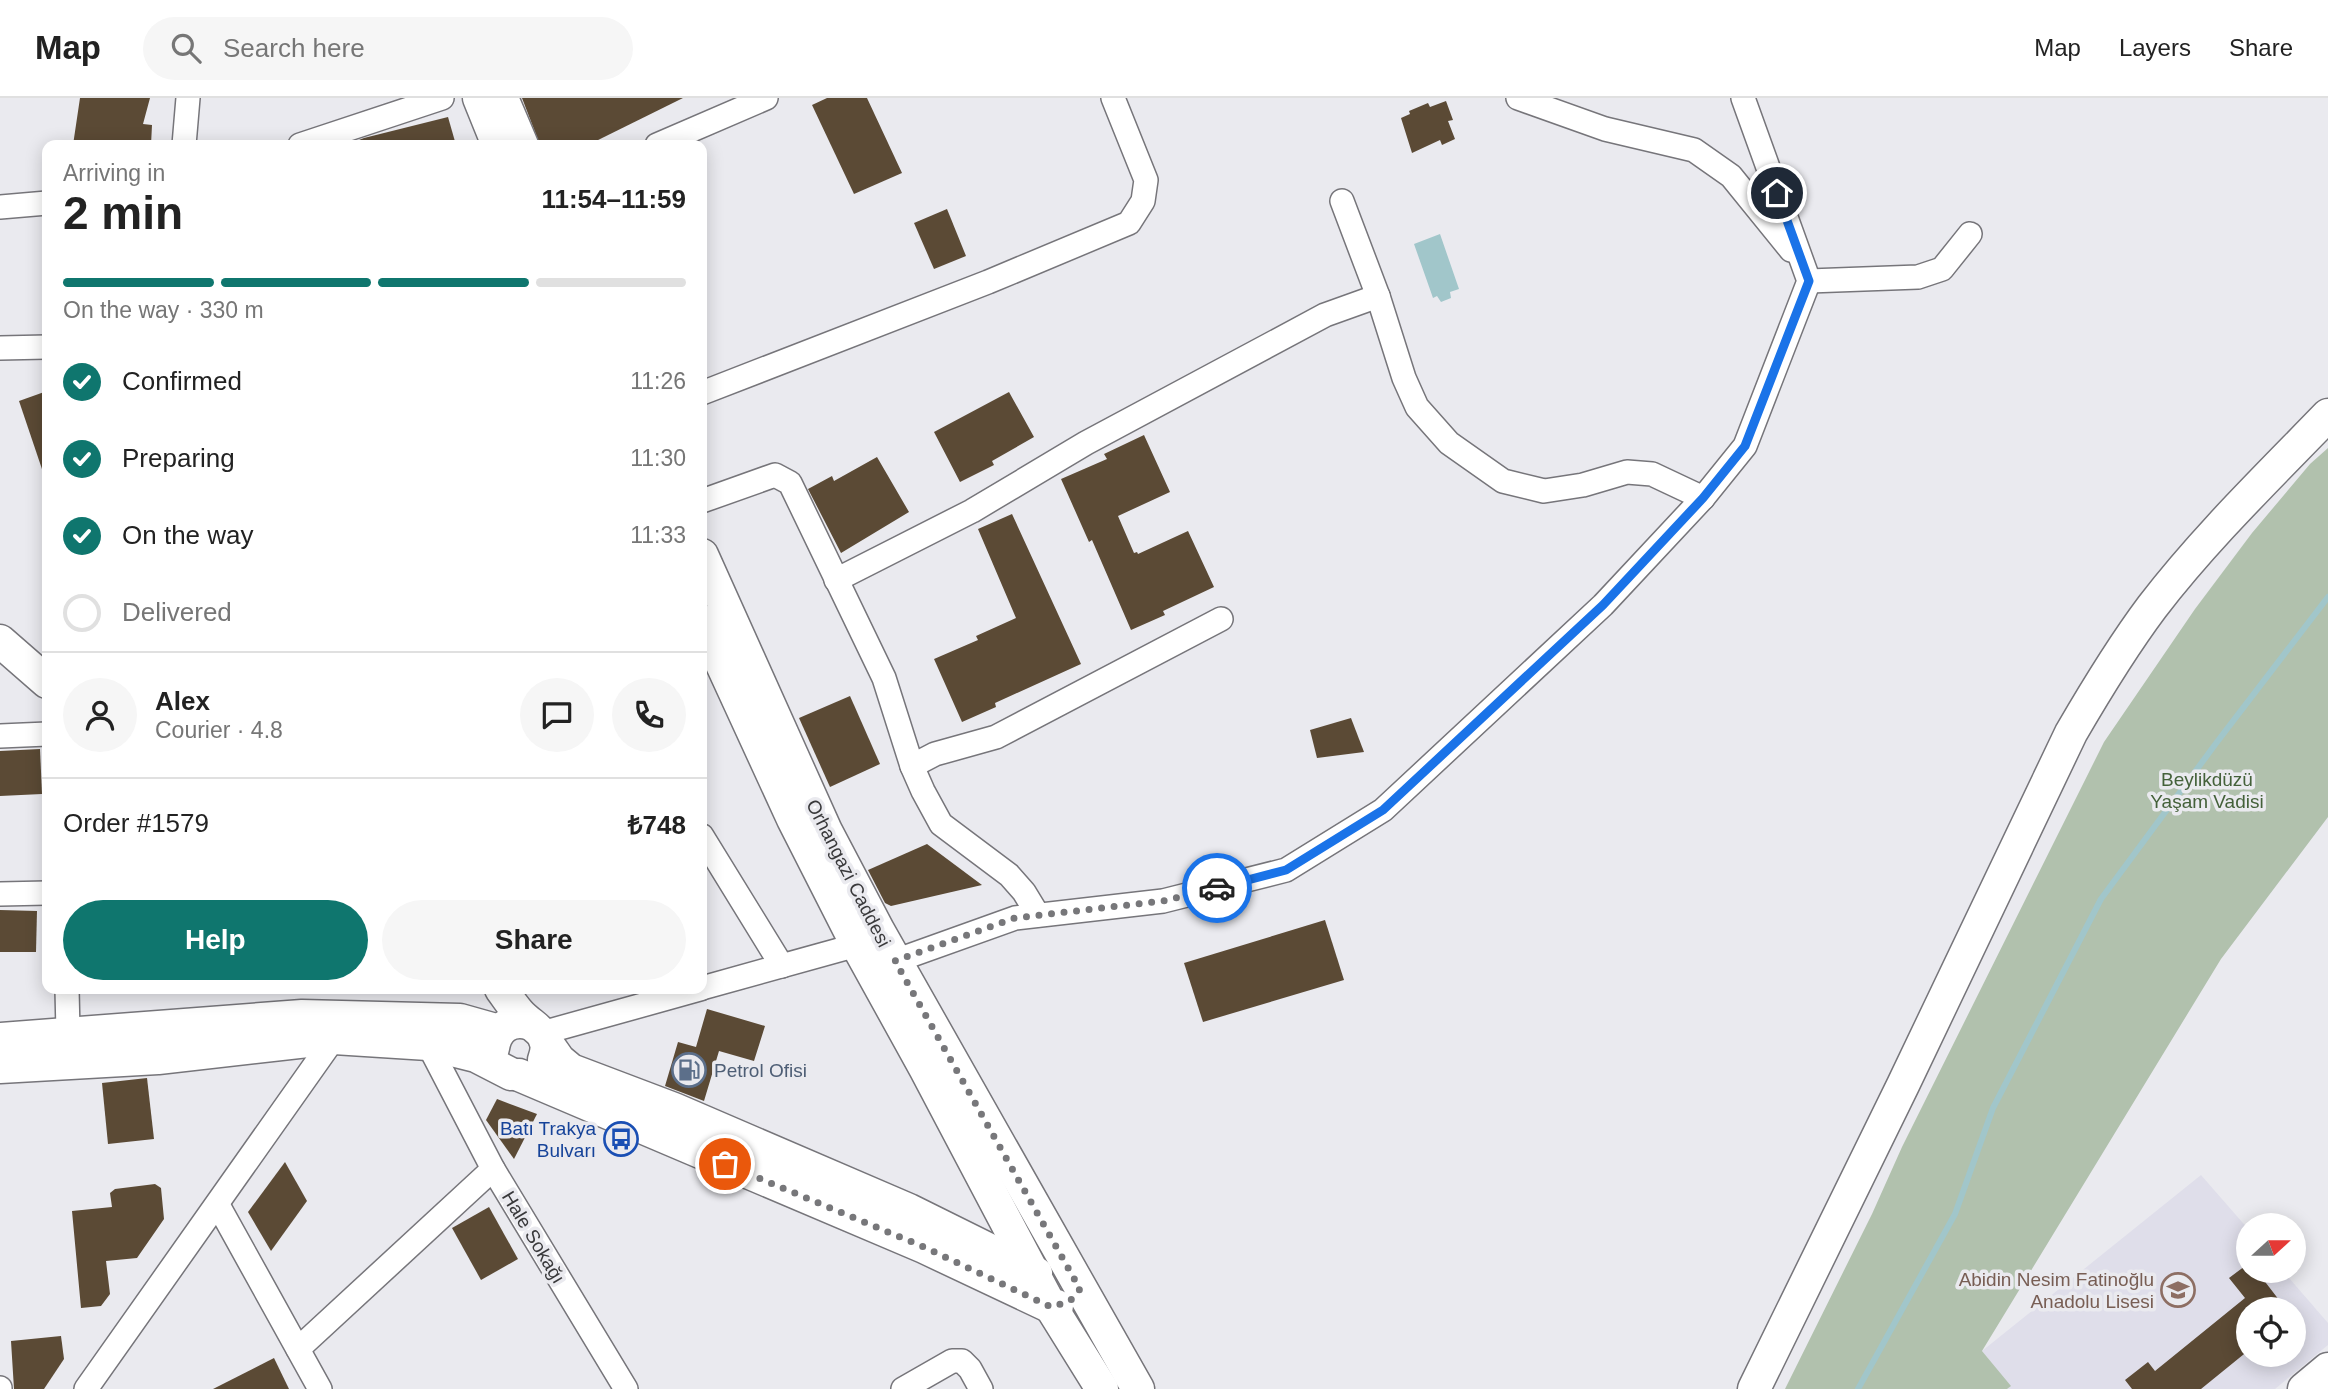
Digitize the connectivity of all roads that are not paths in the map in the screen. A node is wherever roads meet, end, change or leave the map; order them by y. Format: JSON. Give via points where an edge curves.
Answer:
{"nodes":[{"id":1,"x":188,"y":98,"type":"edge"},
{"id":2,"x":442,"y":98,"type":"edge"},
{"id":3,"x":479,"y":98,"type":"edge"},
{"id":4,"x":502,"y":98,"type":"edge"},
{"id":5,"x":766,"y":98,"type":"edge"},
{"id":6,"x":1113,"y":98,"type":"edge"},
{"id":7,"x":1518,"y":98,"type":"edge"},
{"id":8,"x":1743,"y":98,"type":"edge"},
{"id":9,"x":184,"y":140,"type":"edge"},
{"id":10,"x":315,"y":140,"type":"edge"},
{"id":11,"x":496,"y":140,"type":"edge"},
{"id":12,"x":520,"y":140,"type":"edge"},
{"id":13,"x":669,"y":140,"type":"edge"},
{"id":14,"x":1342,"y":201,"type":"dead end"},
{"id":15,"x":42,"y":203,"type":"edge"},
{"id":16,"x":0,"y":207,"type":"edge"},
{"id":17,"x":1970,"y":234,"type":"dead end"},
{"id":18,"x":1805,"y":273,"type":"junction"},
{"id":19,"x":1378,"y":296,"type":"junction"},
{"id":20,"x":42,"y":347,"type":"edge"},
{"id":21,"x":0,"y":348,"type":"edge"},
{"id":22,"x":707,"y":392,"type":"edge"},
{"id":23,"x":2328,"y":415,"type":"edge"},
{"id":24,"x":1703,"y":498,"type":"junction"},
{"id":25,"x":707,"y":499,"type":"edge"},
{"id":26,"x":707,"y":566,"type":"edge"},
{"id":27,"x":836,"y":580,"type":"junction"},
{"id":28,"x":1221,"y":620,"type":"dead end"},
{"id":29,"x":707,"y":632,"type":"edge"},
{"id":30,"x":0,"y":641,"type":"edge"},
{"id":31,"x":42,"y":677,"type":"edge"},
{"id":32,"x":42,"y":734,"type":"edge"},
{"id":33,"x":0,"y":736,"type":"edge"},
{"id":34,"x":912,"y":766,"type":"junction"},
{"id":35,"x":707,"y":844,"type":"edge"},
{"id":36,"x":42,"y":893,"type":"edge"},
{"id":37,"x":0,"y":894,"type":"edge"},
{"id":38,"x":1038,"y":915,"type":"junction"},
{"id":39,"x":857,"y":945,"type":"junction"},
{"id":40,"x":895,"y":961,"type":"junction"},
{"id":41,"x":782,"y":966,"type":"junction"},
{"id":42,"x":707,"y":986,"type":"edge"},
{"id":43,"x":67,"y":994,"type":"edge"},
{"id":44,"x":498,"y":994,"type":"edge"},
{"id":45,"x":504,"y":994,"type":"edge"},
{"id":46,"x":676,"y":994,"type":"edge"},
{"id":47,"x":524,"y":1030,"type":"junction"},
{"id":48,"x":68,"y":1032,"type":"junction"},
{"id":49,"x":334,"y":1038,"type":"junction"},
{"id":50,"x":0,"y":1039,"type":"edge"},
{"id":51,"x":428,"y":1044,"type":"junction"},
{"id":52,"x":0,"y":1068,"type":"edge"},
{"id":53,"x":515,"y":1075,"type":"junction"},
{"id":54,"x":493,"y":1170,"type":"junction"},
{"id":55,"x":989,"y":1189,"type":"junction"},
{"id":56,"x":218,"y":1205,"type":"junction"},
{"id":57,"x":941,"y":1226,"type":"junction"},
{"id":58,"x":1032,"y":1272,"type":"junction"},
{"id":59,"x":1080,"y":1289,"type":"junction"},
{"id":60,"x":1051,"y":1307,"type":"junction"},
{"id":61,"x":298,"y":1349,"type":"junction"},
{"id":62,"x":2328,"y":1369,"type":"edge"},
{"id":63,"x":86,"y":1389,"type":"edge"},
{"id":64,"x":320,"y":1389,"type":"edge"},
{"id":65,"x":626,"y":1389,"type":"edge"},
{"id":66,"x":903,"y":1389,"type":"edge"},
{"id":67,"x":981,"y":1389,"type":"edge"},
{"id":68,"x":1102,"y":1389,"type":"edge"},
{"id":69,"x":1138,"y":1389,"type":"edge"},
{"id":70,"x":1754,"y":1389,"type":"edge"},
{"id":71,"x":2304,"y":1389,"type":"edge"}],
"edges":[{"from":1,"to":9,"type":"street"},
{"from":2,"to":10,"type":"street"},
{"from":3,"to":11,"type":"main road"},
{"from":4,"to":12,"type":"main road"},
{"from":5,"to":13,"type":"street"},
{"from":6,"to":22,"type":"street","via":[[1146,180],[1143,201],[1129,223]]},
{"from":7,"to":18,"type":"street","via":[[1605,129],[1694,150],[1731,176]]},
{"from":8,"to":18,"type":"street"},
{"from":14,"to":19,"type":"street"},
{"from":15,"to":16,"type":"street"},
{"from":17,"to":18,"type":"street","via":[[1941,270],[1918,277]]},
{"from":18,"to":24,"type":"street","via":[[1745,446]]},
{"from":19,"to":24,"type":"street","via":[[1417,407],[1449,443],[1503,481],[1544,491],[1627,471],[1652,474]]},
{"from":19,"to":27,"type":"street","via":[[1325,315],[1086,443],[972,511]]},
{"from":20,"to":21,"type":"street"},
{"from":23,"to":70,"type":"main road","via":[[2209,540],[2152,608],[2101,682],[2071,733]]},
{"from":24,"to":38,"type":"street","via":[[1603,605],[1383,810],[1286,870],[1163,901]]},
{"from":25,"to":27,"type":"street","via":[[775,475],[790,483]]},
{"from":26,"to":40,"type":"main road","name":"Orhangazi Caddesi","via":[[826,831]]},
{"from":27,"to":34,"type":"street","via":[[884,678]]},
{"from":28,"to":34,"type":"street","via":[[996,737],[935,754]]},
{"from":29,"to":39,"type":"main road","name":"Orhangazi Caddesi"},
{"from":30,"to":31,"type":"main road"},
{"from":32,"to":33,"type":"street"},
{"from":34,"to":38,"type":"street","via":[[941,824],[1009,875]]},
{"from":35,"to":41,"type":"street"},
{"from":36,"to":37,"type":"street"},
{"from":38,"to":40,"type":"street","via":[[1015,918]]},
{"from":39,"to":41,"type":"street"},
{"from":39,"to":55,"type":"main road","name":"Orhangazi Caddesi"},
{"from":40,"to":59,"type":"main road","name":"Orhangazi Caddesi"},
{"from":41,"to":42,"type":"street"},
{"from":43,"to":48,"type":"street"},
{"from":44,"to":47,"type":"main road"},
{"from":45,"to":47,"type":"main road"},
{"from":46,"to":47,"type":"street"},
{"from":47,"to":48,"type":"main road","via":[[460,1020],[302,1016]]},
{"from":47,"to":53,"type":"main road","via":[[547,1048],[542,1065]]},
{"from":47,"to":53,"type":"main road","via":[[495,1038],[497,1063]]},
{"from":47,"to":57,"type":"main road","via":[[571,1070]]},
{"from":48,"to":50,"type":"main road"},
{"from":49,"to":51,"type":"main road"},
{"from":49,"to":52,"type":"main road","via":[[158,1058]]},
{"from":49,"to":56,"type":"street"},
{"from":51,"to":53,"type":"main road","via":[[476,1056]]},
{"from":51,"to":54,"type":"street","name":"Hale Sokağı"},
{"from":53,"to":60,"type":"main road","via":[[924,1247]]},
{"from":54,"to":61,"type":"street"},
{"from":54,"to":65,"type":"street","name":"Hale Sokağı"},
{"from":55,"to":57,"type":"main road","via":[[985,1220],[974,1227]]},
{"from":55,"to":58,"type":"main road","name":"Orhangazi Caddesi"},
{"from":56,"to":61,"type":"street"},
{"from":56,"to":63,"type":"street"},
{"from":57,"to":58,"type":"main road"},
{"from":58,"to":59,"type":"main road"},
{"from":58,"to":60,"type":"main road"},
{"from":59,"to":60,"type":"main road","via":[[1070,1301]]},
{"from":59,"to":69,"type":"main road"},
{"from":60,"to":68,"type":"main road"},
{"from":61,"to":64,"type":"street"},
{"from":62,"to":71,"type":"main road"},
{"from":66,"to":67,"type":"street","via":[[952,1361],[970,1368]]}]}
